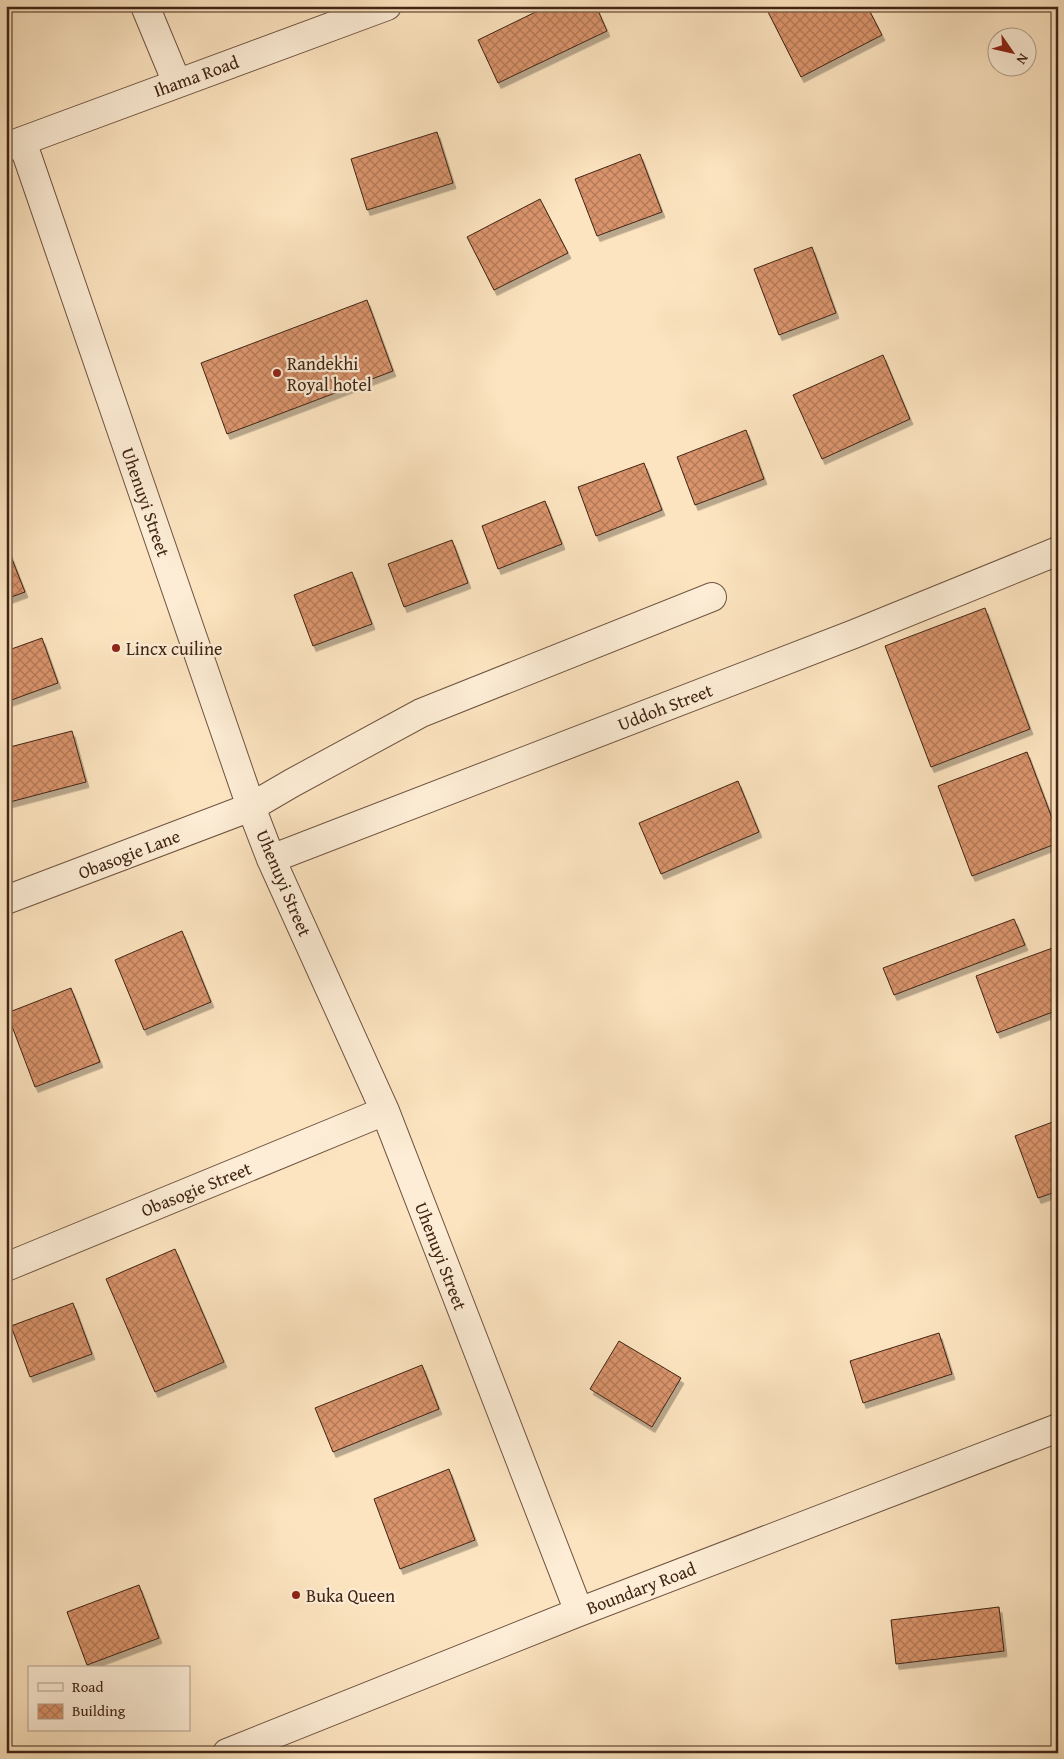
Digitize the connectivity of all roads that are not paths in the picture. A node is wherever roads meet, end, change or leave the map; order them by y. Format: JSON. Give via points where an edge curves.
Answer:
{"nodes":[{"id":1,"x":146,"y":6,"type":"edge"},
{"id":2,"x":387,"y":6,"type":"edge"},
{"id":3,"x":177,"y":83,"type":"junction"},
{"id":4,"x":14,"y":144,"type":"edge"},
{"id":5,"x":1058,"y":551,"type":"edge"},
{"id":6,"x":712,"y":597,"type":"dead end"},
{"id":7,"x":251,"y":807,"type":"junction"},
{"id":8,"x":271,"y":859,"type":"junction"},
{"id":9,"x":6,"y":900,"type":"edge"},
{"id":10,"x":386,"y":1111,"type":"junction"},
{"id":11,"x":6,"y":1267,"type":"edge"},
{"id":12,"x":1058,"y":1428,"type":"edge"},
{"id":13,"x":579,"y":1612,"type":"junction"},
{"id":14,"x":227,"y":1753,"type":"edge"}],
"edges":[{"from":1,"to":3,"type":"street"},
{"from":2,"to":3,"type":"street","name":"Ihama Road"},
{"from":3,"to":4,"type":"street","name":"Ihama Road"},
{"from":4,"to":7,"type":"street","name":"Uhenuyi Street"},
{"from":5,"to":8,"type":"street","name":"Uddoh Street","via":[[854,634]]},
{"from":6,"to":7,"type":"street","name":"Obasogie Lane","via":[[421,713]]},
{"from":7,"to":8,"type":"street","name":"Uhenuyi Street"},
{"from":7,"to":9,"type":"street","name":"Obasogie Lane"},
{"from":8,"to":10,"type":"street","name":"Uhenuyi Street"},
{"from":10,"to":11,"type":"street","name":"Obasogie Street"},
{"from":10,"to":13,"type":"street","name":"Uhenuyi Street"},
{"from":12,"to":13,"type":"street","name":"Boundary Road"},
{"from":13,"to":14,"type":"street","name":"Boundary Road"}]}
